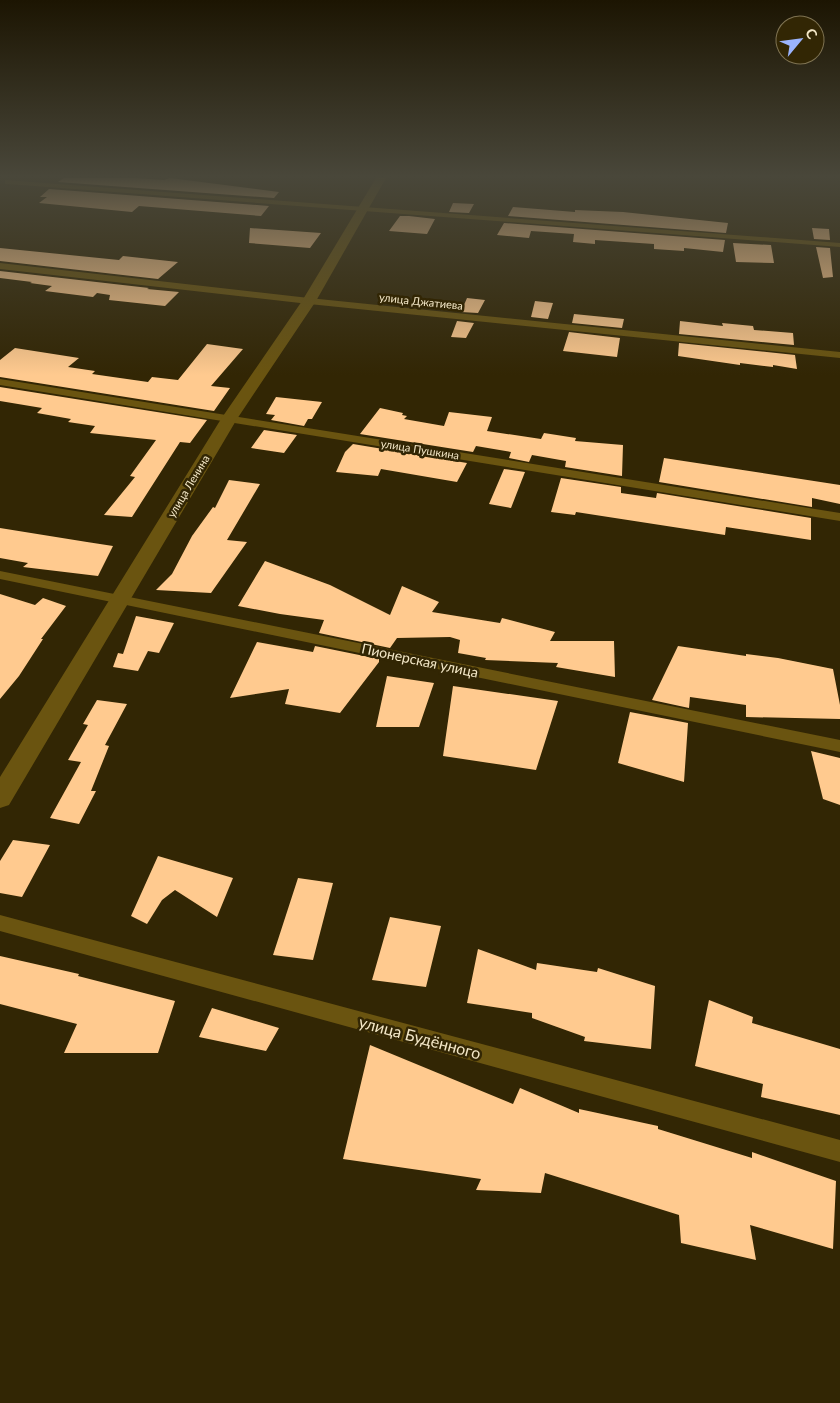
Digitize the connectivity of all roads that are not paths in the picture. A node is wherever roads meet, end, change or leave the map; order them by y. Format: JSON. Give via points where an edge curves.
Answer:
{"nodes":[{"id":1,"x":343,"y":243,"type":"edge"},
{"id":2,"x":820,"y":243,"type":"edge"},
{"id":3,"x":840,"y":245,"type":"edge"},
{"id":4,"x":0,"y":266,"type":"edge"},
{"id":5,"x":309,"y":301,"type":"junction"},
{"id":6,"x":840,"y":355,"type":"edge"},
{"id":7,"x":0,"y":382,"type":"edge"},
{"id":8,"x":229,"y":419,"type":"junction"},
{"id":9,"x":840,"y":516,"type":"edge"},
{"id":10,"x":0,"y":575,"type":"edge"},
{"id":11,"x":121,"y":598,"type":"junction"},
{"id":12,"x":840,"y":746,"type":"edge"},
{"id":13,"x":0,"y":798,"type":"edge"},
{"id":14,"x":0,"y":923,"type":"edge"},
{"id":15,"x":840,"y":1151,"type":"edge"}],
"edges":[{"from":1,"to":5,"type":"street","name":"улица Ленина"},
{"from":2,"to":3,"type":"street"},
{"from":4,"to":5,"type":"street","name":"улица Джатиева"},
{"from":5,"to":6,"type":"street","name":"улица Джатиева"},
{"from":5,"to":8,"type":"street","name":"улица Ленина"},
{"from":7,"to":8,"type":"street","name":"улица Пушкина"},
{"from":8,"to":9,"type":"street","name":"улица Пушкина"},
{"from":8,"to":11,"type":"street","name":"улица Ленина"},
{"from":10,"to":11,"type":"street","name":"Пионерская улица"},
{"from":11,"to":12,"type":"street","name":"Пионерская улица"},
{"from":11,"to":13,"type":"street","name":"улица Ленина"},
{"from":14,"to":15,"type":"street","name":"улица Будённого"}]}
